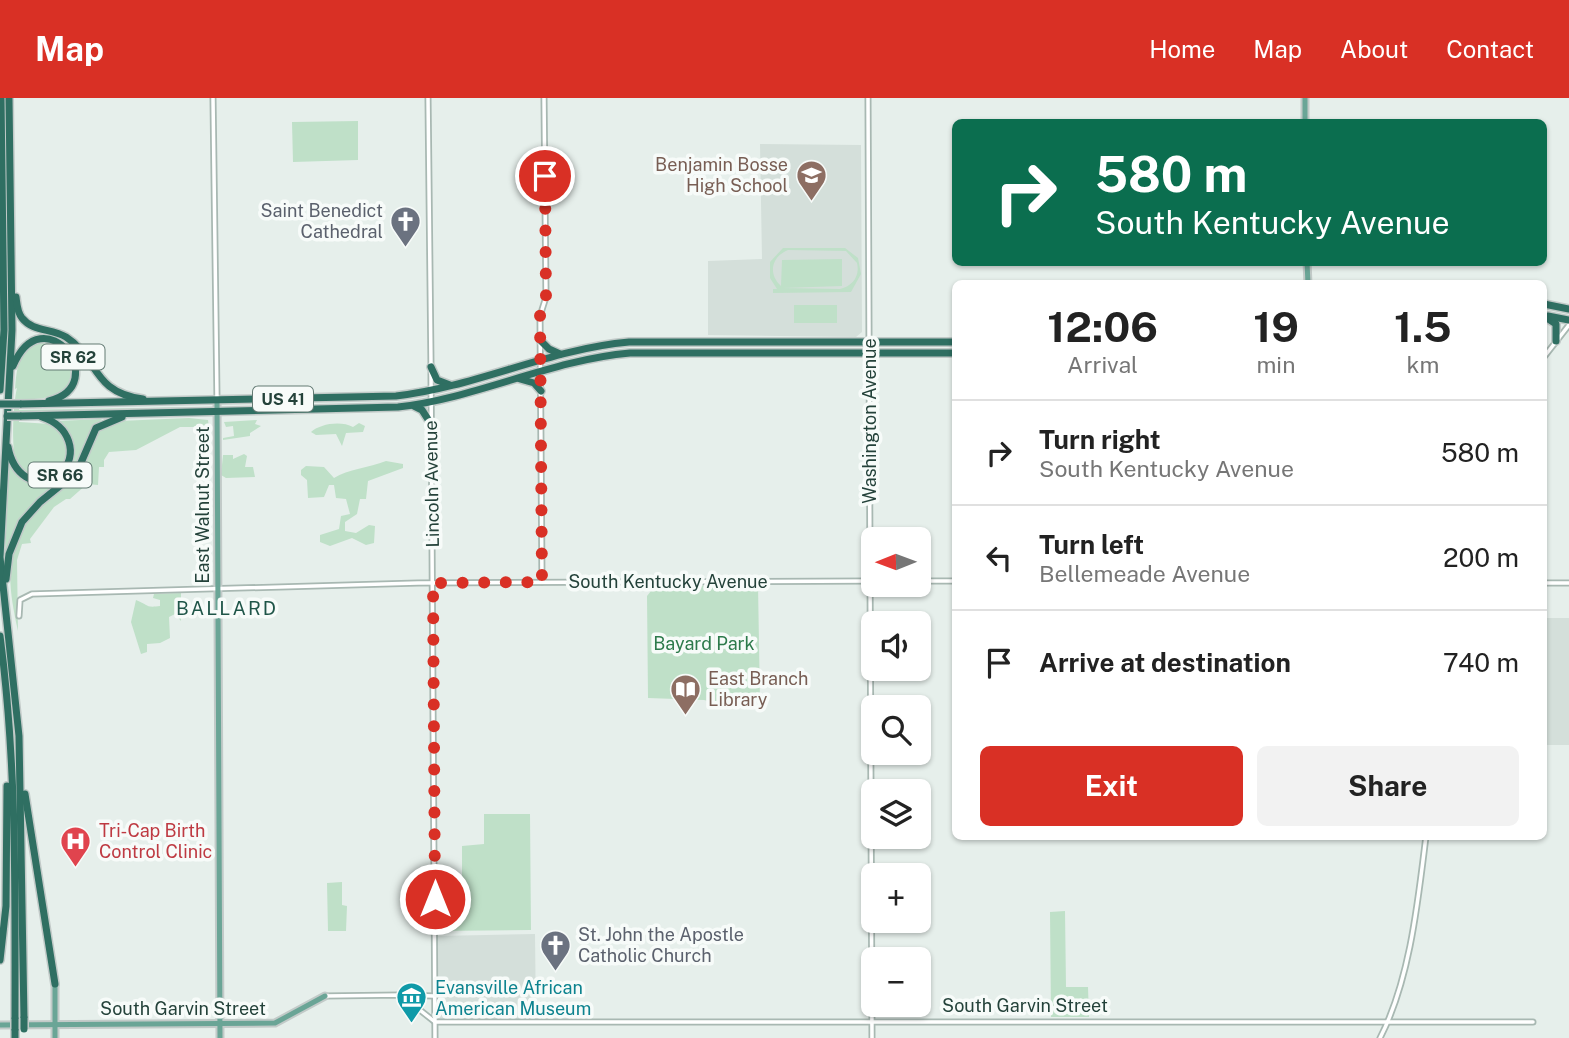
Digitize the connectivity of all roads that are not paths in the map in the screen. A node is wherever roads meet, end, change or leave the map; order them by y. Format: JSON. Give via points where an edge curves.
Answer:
{"nodes":[{"id":1,"x":1,"y":98,"type":"edge"},
{"id":2,"x":9,"y":98,"type":"edge"},
{"id":3,"x":213,"y":98,"type":"edge"},
{"id":4,"x":428,"y":98,"type":"edge"},
{"id":5,"x":544,"y":98,"type":"edge"},
{"id":6,"x":868,"y":98,"type":"edge"},
{"id":7,"x":1305,"y":98,"type":"edge"},
{"id":8,"x":1305,"y":119,"type":"edge"},
{"id":9,"x":1,"y":139,"type":"edge"},
{"id":10,"x":3,"y":266,"type":"junction"},
{"id":11,"x":0,"y":277,"type":"edge"},
{"id":12,"x":12,"y":281,"type":"junction"},
{"id":13,"x":1547,"y":304,"type":"edge"},
{"id":14,"x":1569,"y":309,"type":"edge"},
{"id":15,"x":1547,"y":317,"type":"edge"},
{"id":16,"x":1547,"y":318,"type":"edge"},
{"id":17,"x":1569,"y":323,"type":"edge"},
{"id":18,"x":541,"y":341,"type":"junction"},
{"id":19,"x":712,"y":341,"type":"junction"},
{"id":20,"x":1556,"y":341,"type":"junction"},
{"id":21,"x":870,"y":342,"type":"junction"},
{"id":22,"x":952,"y":342,"type":"edge"},
{"id":23,"x":712,"y":352,"type":"junction"},
{"id":24,"x":870,"y":352,"type":"junction"},
{"id":25,"x":952,"y":353,"type":"edge"},
{"id":26,"x":1547,"y":353,"type":"edge"},
{"id":27,"x":561,"y":354,"type":"junction"},
{"id":28,"x":541,"y":360,"type":"junction"},
{"id":29,"x":431,"y":367,"type":"junction"},
{"id":30,"x":1,"y":370,"type":"edge"},
{"id":31,"x":541,"y":371,"type":"junction"},
{"id":32,"x":10,"y":373,"type":"junction"},
{"id":33,"x":516,"y":378,"type":"junction"},
{"id":34,"x":454,"y":385,"type":"junction"},
{"id":35,"x":0,"y":390,"type":"edge"},
{"id":36,"x":431,"y":391,"type":"junction"},
{"id":37,"x":541,"y":391,"type":"junction"},
{"id":38,"x":217,"y":401,"type":"junction"},
{"id":39,"x":182,"y":402,"type":"junction"},
{"id":40,"x":431,"y":402,"type":"junction"},
{"id":41,"x":0,"y":404,"type":"edge"},
{"id":42,"x":20,"y":404,"type":"junction"},
{"id":43,"x":410,"y":405,"type":"junction"},
{"id":44,"x":217,"y":412,"type":"junction"},
{"id":45,"x":144,"y":413,"type":"junction"},
{"id":46,"x":36,"y":416,"type":"junction"},
{"id":47,"x":0,"y":417,"type":"edge"},
{"id":48,"x":431,"y":424,"type":"junction"},
{"id":49,"x":6,"y":439,"type":"junction"},
{"id":50,"x":872,"y":527,"type":"edge"},
{"id":51,"x":861,"y":581,"type":"edge"},
{"id":52,"x":931,"y":581,"type":"edge"},
{"id":53,"x":952,"y":581,"type":"edge"},
{"id":54,"x":542,"y":582,"type":"junction"},
{"id":55,"x":433,"y":583,"type":"junction"},
{"id":56,"x":1547,"y":583,"type":"edge"},
{"id":57,"x":1569,"y":583,"type":"edge"},
{"id":58,"x":217,"y":589,"type":"junction"},
{"id":59,"x":872,"y":597,"type":"edge"},
{"id":60,"x":5,"y":604,"type":"junction"},
{"id":61,"x":19,"y":616,"type":"dead end"},
{"id":62,"x":0,"y":636,"type":"edge"},
{"id":63,"x":10,"y":764,"type":"junction"},
{"id":64,"x":19,"y":770,"type":"junction"},
{"id":65,"x":1426,"y":840,"type":"edge"},
{"id":66,"x":0,"y":960,"type":"edge"},
{"id":67,"x":55,"y":984,"type":"joint"},
{"id":68,"x":401,"y":995,"type":"junction"},
{"id":69,"x":326,"y":996,"type":"joint"},
{"id":70,"x":435,"y":996,"type":"junction"},
{"id":71,"x":872,"y":1020,"type":"junction"},
{"id":72,"x":1389,"y":1021,"type":"junction"},
{"id":73,"x":435,"y":1022,"type":"junction"},
{"id":74,"x":1533,"y":1022,"type":"dead end"},
{"id":75,"x":220,"y":1023,"type":"junction"},
{"id":76,"x":0,"y":1024,"type":"edge"},
{"id":77,"x":55,"y":1024,"type":"junction"},
{"id":78,"x":15,"y":1034,"type":"edge"},
{"id":79,"x":24,"y":1038,"type":"edge"},
{"id":80,"x":55,"y":1038,"type":"edge"},
{"id":81,"x":220,"y":1038,"type":"edge"},
{"id":82,"x":435,"y":1038,"type":"edge"},
{"id":83,"x":872,"y":1038,"type":"edge"},
{"id":84,"x":1380,"y":1038,"type":"edge"}],
"edges":[{"from":1,"to":9,"type":"highway"},
{"from":2,"to":12,"type":"highway"},
{"from":3,"to":38,"type":"street","name":"East Walnut Street"},
{"from":4,"to":29,"type":"street","name":"Lincoln Avenue"},
{"from":5,"to":18,"type":"street","via":[[546,298],[540,316]]},
{"from":6,"to":21,"type":"street","name":"Washington Avenue"},
{"from":7,"to":8,"type":"main road"},
{"from":9,"to":10,"type":"highway"},
{"from":10,"to":11,"type":"highway"},
{"from":10,"to":30,"type":"highway"},
{"from":12,"to":32,"type":"highway"},
{"from":12,"to":39,"type":"highway","via":[[21,316],[37,329],[73,342],[110,388],[134,398]]},
{"from":13,"to":14,"type":"highway"},
{"from":15,"to":17,"type":"highway"},
{"from":16,"to":20,"type":"highway","via":[[1557,326]]},
{"from":17,"to":20,"type":"street"},
{"from":18,"to":27,"type":"highway"},
{"from":18,"to":28,"type":"street"},
{"from":19,"to":21,"type":"highway","number":"US 41"},
{"from":19,"to":23,"type":"highway","via":[[706,346]]},
{"from":19,"to":27,"type":"highway","number":"US 41","via":[[629,342]]},
{"from":20,"to":26,"type":"street"},
{"from":21,"to":22,"type":"highway","number":"US 41"},
{"from":21,"to":24,"type":"street","name":"Washington Avenue"},
{"from":23,"to":24,"type":"highway","number":"US 41"},
{"from":23,"to":31,"type":"highway","number":"US 41","via":[[616,354]]},
{"from":24,"to":25,"type":"highway","number":"US 41"},
{"from":24,"to":50,"type":"street","name":"Washington Avenue"},
{"from":27,"to":28,"type":"highway","number":"US 41"},
{"from":28,"to":31,"type":"street"},
{"from":28,"to":34,"type":"highway","number":"US 41"},
{"from":29,"to":34,"type":"highway","via":[[439,382]]},
{"from":29,"to":36,"type":"street","name":"Lincoln Avenue"},
{"from":30,"to":35,"type":"highway"},
{"from":31,"to":33,"type":"highway","number":"US 41"},
{"from":31,"to":37,"type":"street"},
{"from":32,"to":42,"type":"highway","number":"SR 62","via":[[21,350],[37,340],[58,342],[74,360],[75,378],[65,394],[47,402]]},
{"from":32,"to":49,"type":"highway"},
{"from":33,"to":37,"type":"highway","via":[[531,381]]},
{"from":33,"to":40,"type":"highway","number":"US 41"},
{"from":34,"to":36,"type":"highway","number":"US 41"},
{"from":36,"to":38,"type":"highway","number":"US 41","via":[[379,397]]},
{"from":36,"to":40,"type":"street","name":"Lincoln Avenue"},
{"from":37,"to":54,"type":"street"},
{"from":38,"to":39,"type":"highway","number":"US 41"},
{"from":38,"to":44,"type":"main road","name":"East Walnut Street"},
{"from":39,"to":42,"type":"highway","number":"US 41"},
{"from":40,"to":43,"type":"highway","number":"US 41"},
{"from":40,"to":48,"type":"street","name":"Lincoln Avenue"},
{"from":41,"to":42,"type":"highway","number":"US 41","bridge":true},
{"from":43,"to":44,"type":"highway","number":"US 41"},
{"from":43,"to":48,"type":"highway","via":[[422,410]]},
{"from":44,"to":45,"type":"highway","number":"US 41"},
{"from":44,"to":58,"type":"main road","name":"East Walnut Street"},
{"from":45,"to":46,"type":"highway","number":"US 41"},
{"from":45,"to":60,"type":"highway","via":[[108,420],[96,428],[78,472],[22,522],[9,554]]},
{"from":46,"to":47,"type":"highway","number":"US 41","bridge":true},
{"from":46,"to":49,"type":"highway","number":"SR 66","via":[[57,424],[70,441],[70,458],[60,475],[41,481],[23,476],[12,465]]},
{"from":48,"to":55,"type":"street","name":"Lincoln Avenue"},
{"from":49,"to":60,"type":"highway","via":[[0,535]]},
{"from":51,"to":54,"type":"street","name":"South Kentucky Avenue"},
{"from":52,"to":53,"type":"street"},
{"from":54,"to":55,"type":"street","name":"South Kentucky Avenue"},
{"from":55,"to":58,"type":"street","name":"South Kentucky Avenue"},
{"from":55,"to":70,"type":"street","name":"Lincoln Avenue"},
{"from":56,"to":57,"type":"street"},
{"from":58,"to":61,"type":"street","name":"South Kentucky Avenue","via":[[29,594],[20,600]]},
{"from":58,"to":75,"type":"main road","name":"East Walnut Street"},
{"from":59,"to":71,"type":"street","name":"Washington Avenue"},
{"from":60,"to":64,"type":"highway"},
{"from":62,"to":63,"type":"highway"},
{"from":63,"to":66,"type":"highway","via":[[6,913]]},
{"from":63,"to":78,"type":"highway","bridge":true},
{"from":64,"to":67,"type":"highway"},
{"from":64,"to":79,"type":"highway","bridge":true},
{"from":65,"to":72,"type":"street","via":[[1417,911]]},
{"from":67,"to":77,"type":"main road"},
{"from":68,"to":69,"type":"street","name":"South Garvin Street"},
{"from":68,"to":70,"type":"street","name":"South Garvin Street"},
{"from":68,"to":73,"type":"street"},
{"from":69,"to":75,"type":"main road","name":"South Garvin Street","via":[[281,1022]]},
{"from":70,"to":73,"type":"street","name":"Lincoln Avenue"},
{"from":71,"to":72,"type":"street","name":"South Garvin Street"},
{"from":71,"to":73,"type":"street","name":"South Garvin Street"},
{"from":71,"to":83,"type":"street","name":"Washington Avenue"},
{"from":72,"to":74,"type":"street","name":"South Garvin Street"},
{"from":72,"to":84,"type":"street"},
{"from":73,"to":82,"type":"street","name":"Lincoln Avenue"},
{"from":75,"to":77,"type":"main road","name":"South Garvin Street"},
{"from":75,"to":81,"type":"main road","name":"East Walnut Street"},
{"from":76,"to":77,"type":"main road","name":"South Garvin Street"},
{"from":77,"to":80,"type":"main road"}]}
